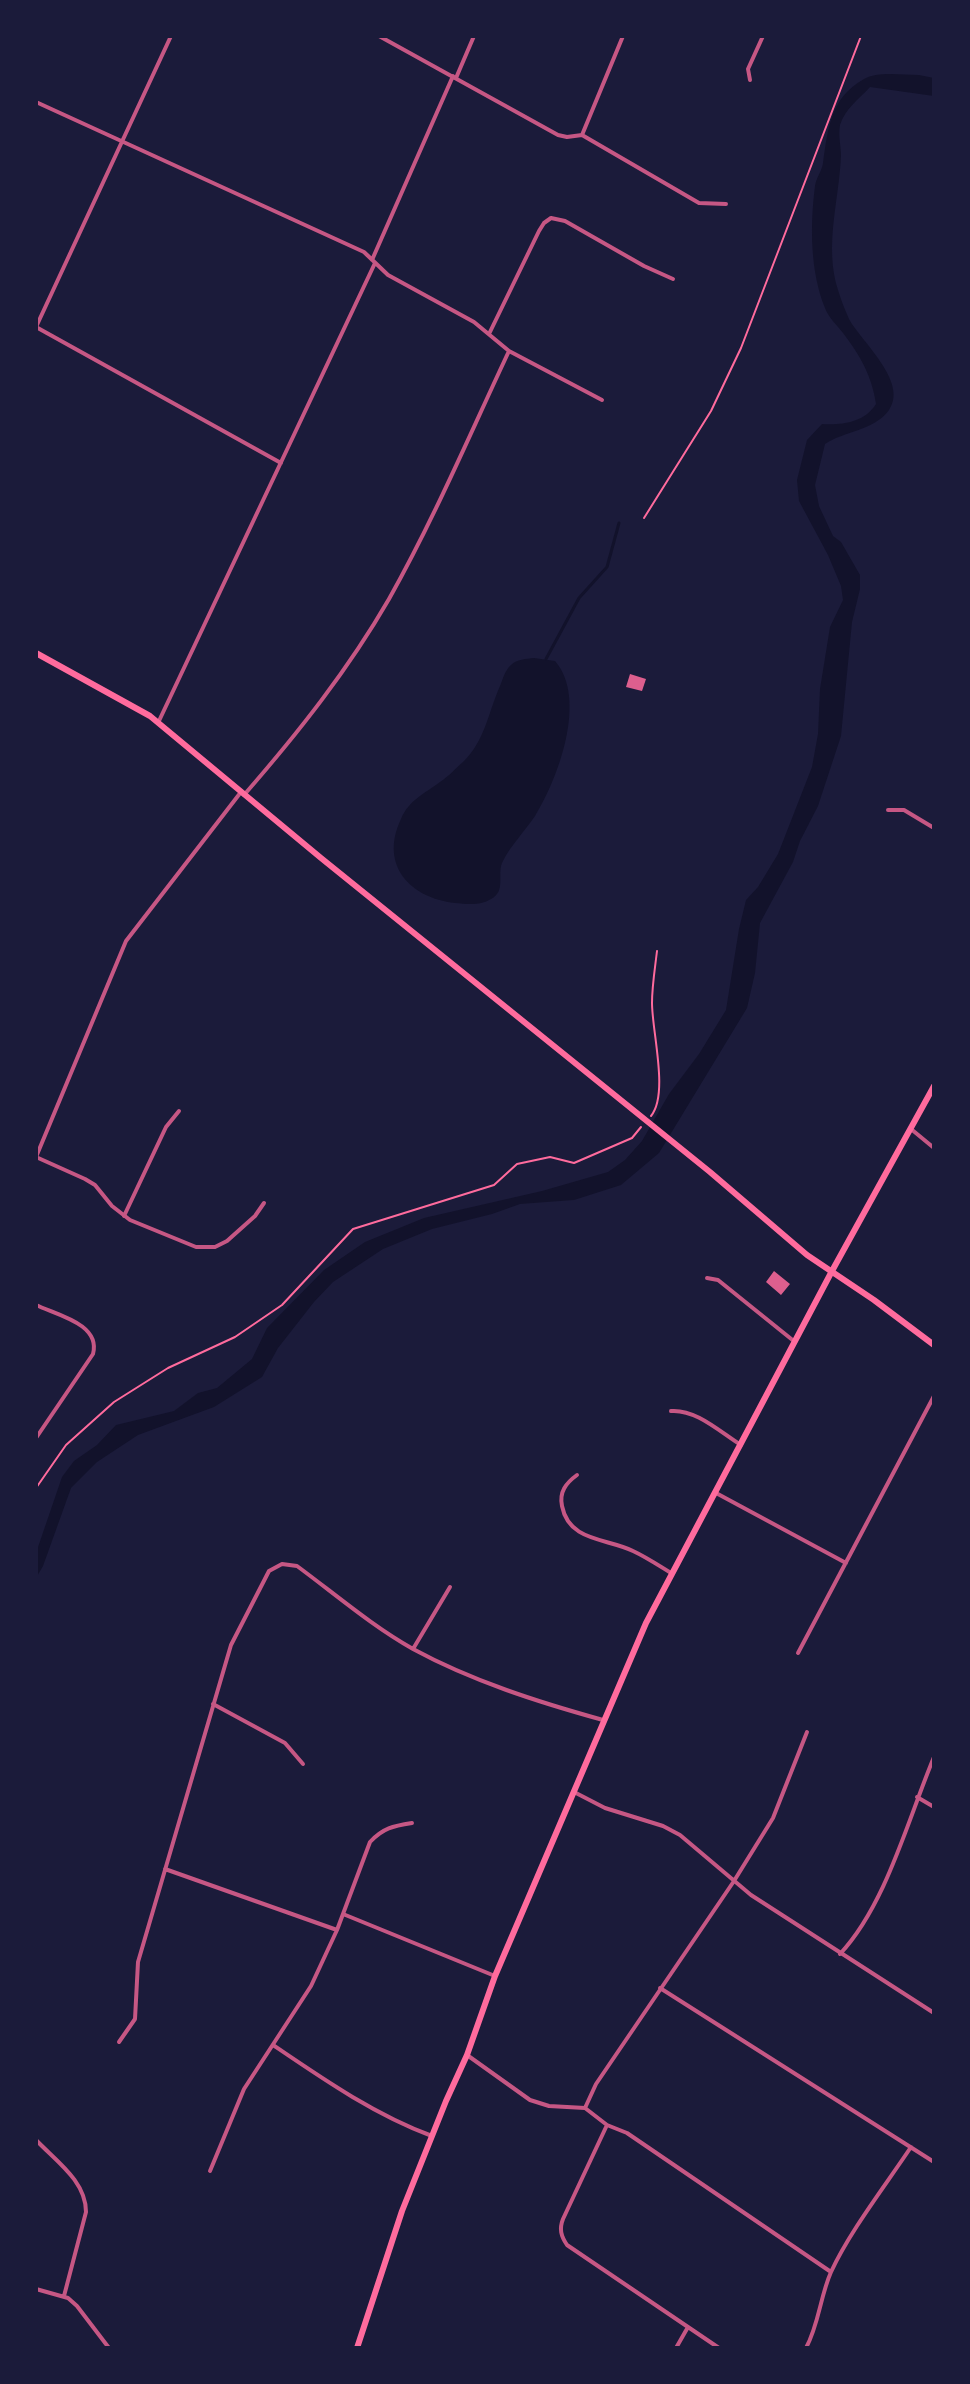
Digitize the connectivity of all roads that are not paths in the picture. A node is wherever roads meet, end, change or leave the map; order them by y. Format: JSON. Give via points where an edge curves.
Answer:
{"nodes":[{"id":1,"x":171,"y":36,"type":"edge"},
{"id":2,"x":379,"y":36,"type":"edge"},
{"id":3,"x":474,"y":36,"type":"edge"},
{"id":4,"x":623,"y":36,"type":"edge"},
{"id":5,"x":763,"y":36,"type":"edge"},
{"id":6,"x":454,"y":77,"type":"junction"},
{"id":7,"x":750,"y":80,"type":"dead end"},
{"id":8,"x":36,"y":102,"type":"edge"},
{"id":9,"x":582,"y":135,"type":"junction"},
{"id":10,"x":122,"y":141,"type":"junction"},
{"id":11,"x":726,"y":204,"type":"dead end"},
{"id":12,"x":374,"y":262,"type":"junction"},
{"id":13,"x":673,"y":279,"type":"dead end"},
{"id":14,"x":36,"y":327,"type":"edge"},
{"id":15,"x":489,"y":334,"type":"junction"},
{"id":16,"x":509,"y":351,"type":"junction"},
{"id":17,"x":602,"y":400,"type":"dead end"},
{"id":18,"x":281,"y":463,"type":"junction"},
{"id":19,"x":36,"y":653,"type":"edge"},
{"id":20,"x":158,"y":723,"type":"junction"},
{"id":21,"x":243,"y":794,"type":"junction"},
{"id":22,"x":888,"y":810,"type":"dead end"},
{"id":23,"x":934,"y":828,"type":"edge"},
{"id":24,"x":934,"y":1086,"type":"edge"},
{"id":25,"x":179,"y":1111,"type":"dead end"},
{"id":26,"x":911,"y":1129,"type":"junction"},
{"id":27,"x":934,"y":1148,"type":"edge"},
{"id":28,"x":36,"y":1157,"type":"edge"},
{"id":29,"x":264,"y":1203,"type":"dead end"},
{"id":30,"x":124,"y":1216,"type":"junction"},
{"id":31,"x":832,"y":1271,"type":"junction"},
{"id":32,"x":707,"y":1278,"type":"dead end"},
{"id":33,"x":36,"y":1305,"type":"edge"},
{"id":34,"x":795,"y":1342,"type":"junction"},
{"id":35,"x":934,"y":1345,"type":"edge"},
{"id":36,"x":934,"y":1396,"type":"edge"},
{"id":37,"x":671,"y":1411,"type":"dead end"},
{"id":38,"x":36,"y":1438,"type":"edge"},
{"id":39,"x":741,"y":1445,"type":"junction"},
{"id":40,"x":577,"y":1475,"type":"dead end"},
{"id":41,"x":716,"y":1493,"type":"junction"},
{"id":42,"x":846,"y":1563,"type":"junction"},
{"id":43,"x":671,"y":1573,"type":"junction"},
{"id":44,"x":450,"y":1587,"type":"dead end"},
{"id":45,"x":413,"y":1649,"type":"junction"},
{"id":46,"x":798,"y":1653,"type":"dead end"},
{"id":47,"x":213,"y":1704,"type":"junction"},
{"id":48,"x":603,"y":1720,"type":"junction"},
{"id":49,"x":807,"y":1732,"type":"dead end"},
{"id":50,"x":934,"y":1757,"type":"edge"},
{"id":51,"x":303,"y":1764,"type":"dead end"},
{"id":52,"x":574,"y":1792,"type":"junction"},
{"id":53,"x":917,"y":1797,"type":"junction"},
{"id":54,"x":934,"y":1807,"type":"edge"},
{"id":55,"x":412,"y":1823,"type":"dead end"},
{"id":56,"x":165,"y":1869,"type":"junction"},
{"id":57,"x":734,"y":1881,"type":"junction"},
{"id":58,"x":343,"y":1914,"type":"junction"},
{"id":59,"x":337,"y":1930,"type":"junction"},
{"id":60,"x":840,"y":1954,"type":"junction"},
{"id":61,"x":495,"y":1976,"type":"junction"},
{"id":62,"x":660,"y":1988,"type":"junction"},
{"id":63,"x":934,"y":2013,"type":"edge"},
{"id":64,"x":119,"y":2042,"type":"dead end"},
{"id":65,"x":273,"y":2045,"type":"junction"},
{"id":66,"x":467,"y":2055,"type":"junction"},
{"id":67,"x":585,"y":2108,"type":"junction"},
{"id":68,"x":607,"y":2125,"type":"junction"},
{"id":69,"x":432,"y":2136,"type":"junction"},
{"id":70,"x":36,"y":2140,"type":"edge"},
{"id":71,"x":911,"y":2147,"type":"junction"},
{"id":72,"x":934,"y":2162,"type":"edge"},
{"id":73,"x":210,"y":2171,"type":"dead end"},
{"id":74,"x":831,"y":2272,"type":"junction"},
{"id":75,"x":36,"y":2289,"type":"edge"},
{"id":76,"x":64,"y":2296,"type":"junction"},
{"id":77,"x":688,"y":2327,"type":"junction"},
{"id":78,"x":109,"y":2348,"type":"edge"},
{"id":79,"x":357,"y":2348,"type":"edge"},
{"id":80,"x":676,"y":2348,"type":"edge"},
{"id":81,"x":719,"y":2348,"type":"edge"},
{"id":82,"x":806,"y":2348,"type":"edge"}],
"edges":[{"from":1,"to":10,"type":"street"},
{"from":2,"to":6,"type":"street"},
{"from":3,"to":6,"type":"street"},
{"from":4,"to":9,"type":"street"},
{"from":5,"to":7,"type":"street","via":[[748,69]]},
{"from":6,"to":9,"type":"street","via":[[558,135]]},
{"from":6,"to":12,"type":"street"},
{"from":8,"to":10,"type":"street"},
{"from":9,"to":11,"type":"street","via":[[699,203]]},
{"from":10,"to":12,"type":"street","via":[[364,252]]},
{"from":10,"to":14,"type":"street"},
{"from":12,"to":15,"type":"street"},
{"from":12,"to":18,"type":"street"},
{"from":13,"to":15,"type":"street","via":[[551,218]]},
{"from":14,"to":18,"type":"street"},
{"from":15,"to":16,"type":"street"},
{"from":16,"to":17,"type":"street"},
{"from":16,"to":21,"type":"street","via":[[388,600],[317,707]]},
{"from":18,"to":20,"type":"street"},
{"from":19,"to":20,"type":"main road"},
{"from":20,"to":21,"type":"main road"},
{"from":21,"to":28,"type":"street","via":[[126,941]]},
{"from":21,"to":31,"type":"main road"},
{"from":22,"to":23,"type":"street","via":[[904,810]]},
{"from":24,"to":26,"type":"main road"},
{"from":25,"to":30,"type":"street","via":[[166,1127]]},
{"from":26,"to":27,"type":"street"},
{"from":26,"to":31,"type":"main road"},
{"from":28,"to":30,"type":"street","via":[[95,1185]]},
{"from":29,"to":30,"type":"street","via":[[227,1241],[205,1248]]},
{"from":31,"to":34,"type":"main road"},
{"from":31,"to":35,"type":"main road"},
{"from":32,"to":34,"type":"street","via":[[718,1280]]},
{"from":33,"to":38,"type":"street","via":[[82,1326],[94,1340],[93,1354]]},
{"from":34,"to":39,"type":"main road"},
{"from":36,"to":42,"type":"street"},
{"from":37,"to":39,"type":"street","via":[[692,1414]]},
{"from":39,"to":41,"type":"main road"},
{"from":40,"to":43,"type":"street","via":[[561,1499],[571,1525]]},
{"from":41,"to":42,"type":"street"},
{"from":41,"to":43,"type":"main road"},
{"from":42,"to":46,"type":"street"},
{"from":43,"to":48,"type":"main road"},
{"from":44,"to":45,"type":"street"},
{"from":45,"to":47,"type":"street","via":[[297,1566],[282,1564],[265,1576],[231,1645]]},
{"from":45,"to":48,"type":"street","via":[[519,1695]]},
{"from":47,"to":51,"type":"street","via":[[285,1743]]},
{"from":47,"to":56,"type":"street"},
{"from":48,"to":52,"type":"main road"},
{"from":49,"to":57,"type":"street","via":[[773,1818]]},
{"from":50,"to":53,"type":"street"},
{"from":52,"to":57,"type":"street","via":[[663,1826]]},
{"from":52,"to":61,"type":"main road"},
{"from":53,"to":54,"type":"street"},
{"from":53,"to":60,"type":"street","via":[[881,1892]]},
{"from":55,"to":58,"type":"street","via":[[391,1826],[370,1842]]},
{"from":56,"to":59,"type":"street"},
{"from":56,"to":64,"type":"street","via":[[138,1962],[135,2019]]},
{"from":57,"to":60,"type":"street"},
{"from":57,"to":62,"type":"street"},
{"from":58,"to":59,"type":"street"},
{"from":58,"to":61,"type":"street"},
{"from":59,"to":65,"type":"street","via":[[311,1986]]},
{"from":60,"to":63,"type":"street"},
{"from":61,"to":66,"type":"main road"},
{"from":62,"to":67,"type":"street"},
{"from":62,"to":71,"type":"street"},
{"from":65,"to":69,"type":"street","via":[[405,2126]]},
{"from":65,"to":73,"type":"street","via":[[236,2103]]},
{"from":66,"to":67,"type":"street","via":[[538,2104]]},
{"from":66,"to":69,"type":"main road"},
{"from":67,"to":68,"type":"street"},
{"from":68,"to":74,"type":"street","via":[[627,2133]]},
{"from":68,"to":77,"type":"street","via":[[563,2219],[562,2239]]},
{"from":69,"to":79,"type":"main road"},
{"from":70,"to":76,"type":"street","via":[[79,2184],[86,2203]]},
{"from":71,"to":72,"type":"street"},
{"from":71,"to":74,"type":"street"},
{"from":74,"to":82,"type":"street"},
{"from":75,"to":76,"type":"street"},
{"from":76,"to":78,"type":"street"},
{"from":77,"to":80,"type":"street"},
{"from":77,"to":81,"type":"street"}]}
